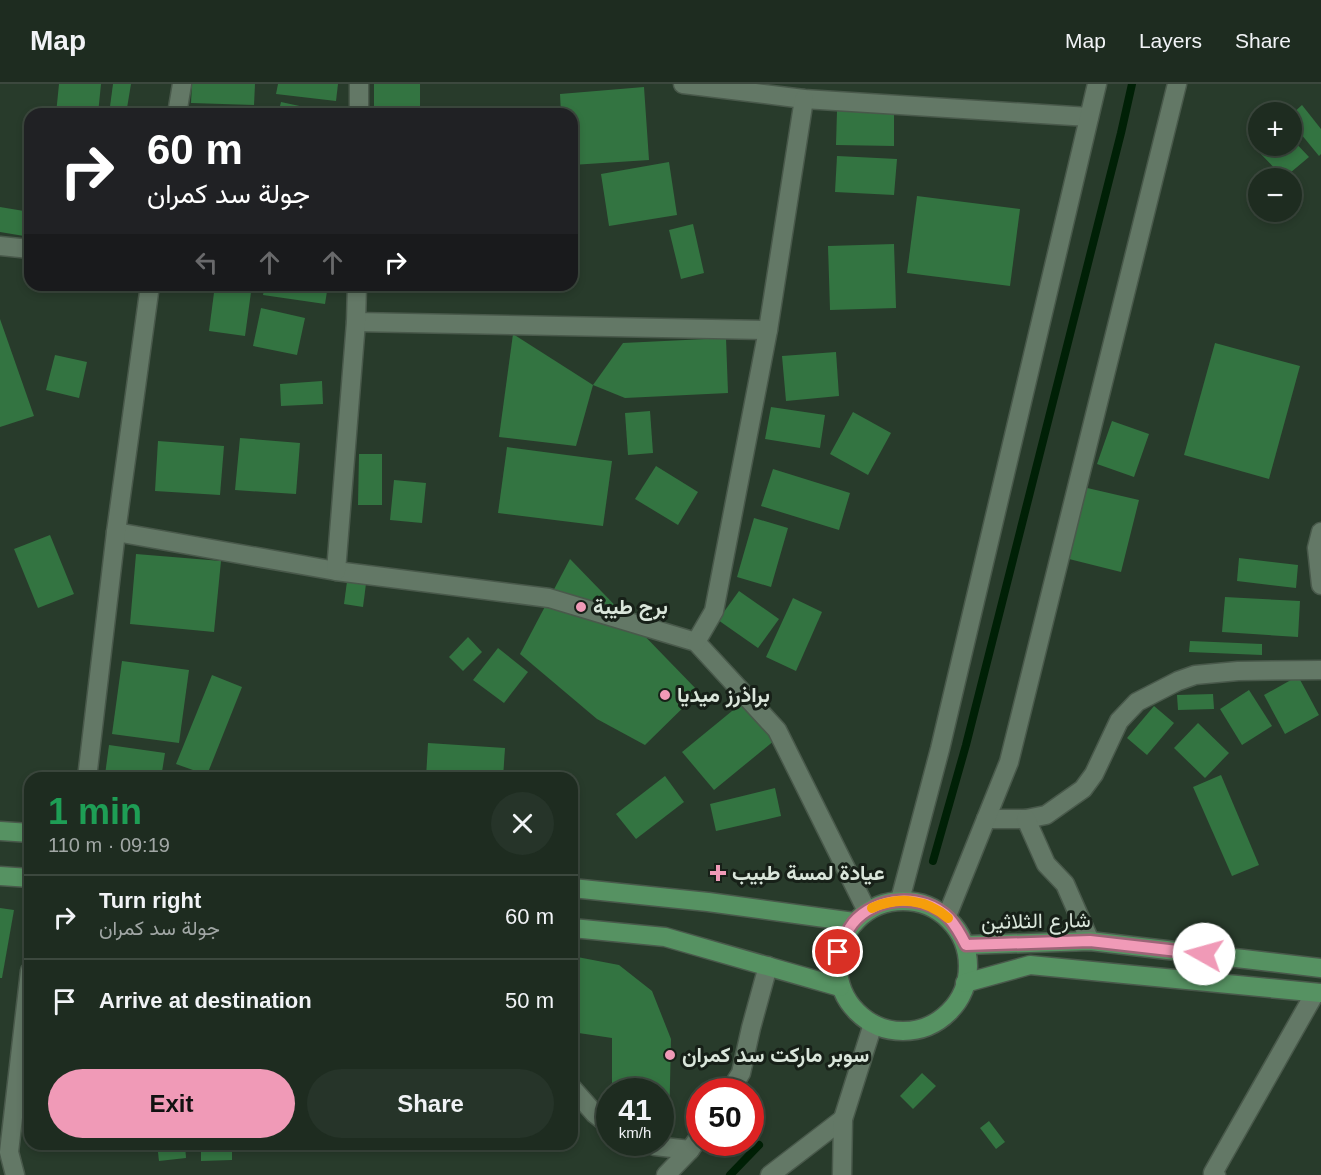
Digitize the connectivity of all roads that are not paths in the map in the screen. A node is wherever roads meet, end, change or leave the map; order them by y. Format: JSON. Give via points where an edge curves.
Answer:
{"nodes":[{"id":1,"x":182,"y":84,"type":"edge"},
{"id":2,"x":359,"y":84,"type":"edge"},
{"id":3,"x":683,"y":84,"type":"edge"},
{"id":4,"x":1097,"y":84,"type":"edge"},
{"id":5,"x":1177,"y":84,"type":"edge"},
{"id":6,"x":804,"y":99,"type":"junction"},
{"id":7,"x":178,"y":108,"type":"edge"},
{"id":8,"x":359,"y":108,"type":"edge"},
{"id":9,"x":1089,"y":117,"type":"junction"},
{"id":10,"x":0,"y":246,"type":"edge"},
{"id":11,"x":24,"y":248,"type":"edge"},
{"id":12,"x":149,"y":291,"type":"edge"},
{"id":13,"x":357,"y":291,"type":"edge"},
{"id":14,"x":356,"y":322,"type":"junction"},
{"id":15,"x":768,"y":330,"type":"junction"},
{"id":16,"x":116,"y":532,"type":"junction"},
{"id":17,"x":1321,"y":532,"type":"edge"},
{"id":18,"x":336,"y":571,"type":"junction"},
{"id":19,"x":1321,"y":585,"type":"edge"},
{"id":20,"x":696,"y":642,"type":"junction"},
{"id":21,"x":1321,"y":670,"type":"edge"},
{"id":22,"x":88,"y":772,"type":"edge"},
{"id":23,"x":987,"y":819,"type":"junction"},
{"id":24,"x":1026,"y":819,"type":"junction"},
{"id":25,"x":0,"y":831,"type":"edge"},
{"id":26,"x":24,"y":833,"type":"edge"},
{"id":27,"x":0,"y":876,"type":"edge"},
{"id":28,"x":24,"y":878,"type":"edge"},
{"id":29,"x":578,"y":889,"type":"edge"},
{"id":30,"x":900,"y":900,"type":"junction"},
{"id":31,"x":860,"y":916,"type":"junction"},
{"id":32,"x":947,"y":916,"type":"junction"},
{"id":33,"x":578,"y":929,"type":"edge"},
{"id":34,"x":1090,"y":941,"type":"junction"},
{"id":35,"x":966,"y":945,"type":"junction"},
{"id":36,"x":768,"y":966,"type":"junction"},
{"id":37,"x":1321,"y":968,"type":"edge"},
{"id":38,"x":965,"y":982,"type":"junction"},
{"id":39,"x":840,"y":987,"type":"junction"},
{"id":40,"x":1318,"y":993,"type":"edge"},
{"id":41,"x":24,"y":1013,"type":"edge"},
{"id":42,"x":873,"y":1024,"type":"junction"},
{"id":43,"x":738,"y":1078,"type":"edge"},
{"id":44,"x":578,"y":1095,"type":"edge"},
{"id":45,"x":596,"y":1115,"type":"edge"},
{"id":46,"x":843,"y":1119,"type":"junction"},
{"id":47,"x":4,"y":1153,"type":"edge"},
{"id":48,"x":686,"y":1154,"type":"edge"},
{"id":49,"x":1214,"y":1174,"type":"edge"},
{"id":50,"x":15,"y":1175,"type":"edge"},
{"id":51,"x":666,"y":1175,"type":"edge"},
{"id":52,"x":770,"y":1175,"type":"edge"},
{"id":53,"x":842,"y":1175,"type":"edge"}],
"edges":[{"from":1,"to":7,"type":"street"},
{"from":2,"to":8,"type":"street"},
{"from":3,"to":6,"type":"street"},
{"from":4,"to":9,"type":"street"},
{"from":5,"to":23,"type":"street","via":[[1009,762]]},
{"from":6,"to":9,"type":"street"},
{"from":6,"to":15,"type":"street"},
{"from":9,"to":30,"type":"street","via":[[940,749]]},
{"from":10,"to":11,"type":"street"},
{"from":12,"to":16,"type":"street"},
{"from":13,"to":14,"type":"street"},
{"from":14,"to":15,"type":"street"},
{"from":14,"to":18,"type":"street"},
{"from":15,"to":20,"type":"street","via":[[714,611]]},
{"from":16,"to":18,"type":"street"},
{"from":16,"to":22,"type":"street"},
{"from":17,"to":19,"type":"street","via":[[1317,548]]},
{"from":18,"to":20,"type":"street","via":[[549,598]]},
{"from":20,"to":31,"type":"street","via":[[777,730]]},
{"from":21,"to":24,"type":"street","via":[[1195,675],[1160,689],[1137,702],[1119,721],[1083,789],[1046,815]]},
{"from":23,"to":24,"type":"street"},
{"from":23,"to":32,"type":"street"},
{"from":24,"to":34,"type":"street","via":[[1046,864],[1065,884]]},
{"from":25,"to":26,"type":"main road"},
{"from":27,"to":28,"type":"main road"},
{"from":29,"to":31,"type":"main road"},
{"from":30,"to":31,"type":"main road","via":[[883,903]]},
{"from":30,"to":32,"type":"main road","via":[[917,901]]},
{"from":31,"to":39,"type":"main road","via":[[844,936],[838,952]]},
{"from":32,"to":35,"type":"main road"},
{"from":33,"to":36,"type":"main road","via":[[664,937]]},
{"from":34,"to":35,"type":"main road","name":"شارع الثلاثين"},
{"from":34,"to":37,"type":"main road","name":"شارع الثلاثين"},
{"from":35,"to":38,"type":"main road","via":[[969,962]]},
{"from":36,"to":39,"type":"main road"},
{"from":36,"to":43,"type":"street"},
{"from":38,"to":40,"type":"main road","name":"شارع الثلاثين","via":[[1030,964]]},
{"from":38,"to":42,"type":"main road","via":[[952,1010],[924,1028],[907,1032]]},
{"from":39,"to":42,"type":"main road","via":[[859,1015]]},
{"from":40,"to":49,"type":"street"},
{"from":41,"to":47,"type":"street"},
{"from":42,"to":46,"type":"street"},
{"from":44,"to":45,"type":"street"},
{"from":46,"to":52,"type":"street"},
{"from":46,"to":53,"type":"street"},
{"from":47,"to":50,"type":"street"},
{"from":48,"to":51,"type":"street"}]}
